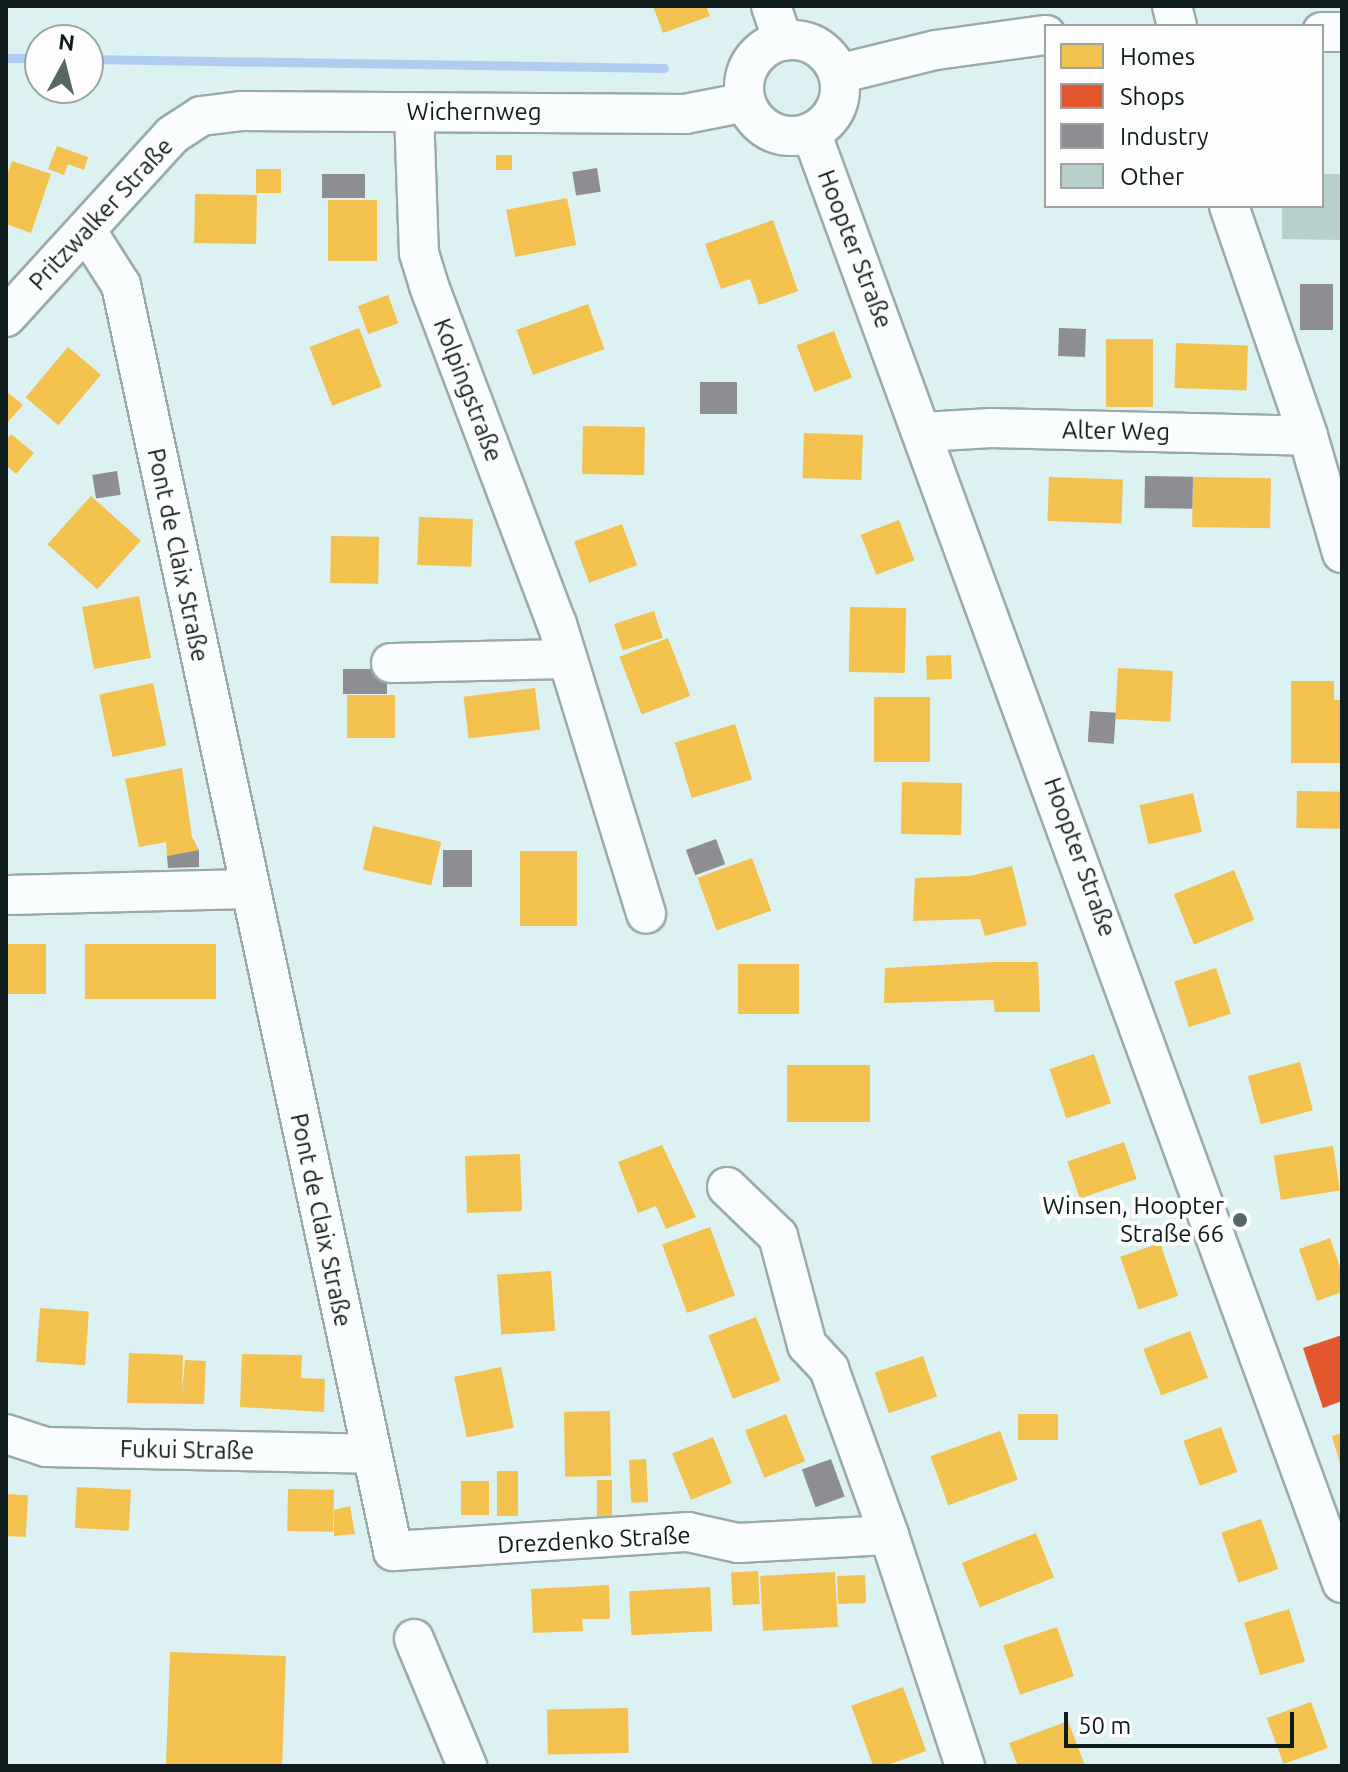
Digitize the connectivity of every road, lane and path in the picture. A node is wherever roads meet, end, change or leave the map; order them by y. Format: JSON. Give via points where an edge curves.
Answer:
{"nodes":[{"id":1,"x":777,"y":23,"type":"edge"},
{"id":2,"x":1044,"y":35,"type":"edge"},
{"id":3,"x":838,"y":74,"type":"junction"},
{"id":4,"x":746,"y":102,"type":"junction"},
{"id":5,"x":414,"y":112,"type":"junction"},
{"id":6,"x":201,"y":116,"type":"joint"},
{"id":7,"x":811,"y":132,"type":"junction"},
{"id":8,"x":1230,"y":208,"type":"edge"},
{"id":9,"x":86,"y":230,"type":"junction"},
{"id":10,"x":6,"y":317,"type":"edge"},
{"id":11,"x":924,"y":432,"type":"junction"},
{"id":12,"x":1308,"y":436,"type":"junction"},
{"id":13,"x":1342,"y":553,"type":"edge"},
{"id":14,"x":566,"y":659,"type":"junction"},
{"id":15,"x":391,"y":663,"type":"dead end"},
{"id":16,"x":249,"y":889,"type":"junction"},
{"id":17,"x":6,"y":895,"type":"edge"},
{"id":18,"x":646,"y":914,"type":"dead end"},
{"id":19,"x":727,"y":1187,"type":"dead end"},
{"id":20,"x":6,"y":1434,"type":"edge"},
{"id":21,"x":370,"y":1454,"type":"junction"},
{"id":22,"x":889,"y":1535,"type":"junction"},
{"id":23,"x":393,"y":1551,"type":"joint"},
{"id":24,"x":1342,"y":1583,"type":"edge"},
{"id":25,"x":414,"y":1639,"type":"dead end"},
{"id":26,"x":467,"y":1766,"type":"edge"},
{"id":27,"x":965,"y":1766,"type":"edge"}],
"edges":[{"from":1,"to":3,"type":"street","via":[[817,47]]},
{"from":1,"to":4,"type":"street","via":[[747,70]]},
{"from":2,"to":3,"type":"street","via":[[936,50]]},
{"from":3,"to":7,"type":"street","via":[[836,108]]},
{"from":4,"to":5,"type":"street","name":"Wichernweg","via":[[685,114]]},
{"from":4,"to":7,"type":"street","via":[[753,116],[772,131],[795,136]]},
{"from":5,"to":6,"type":"street","name":"Wichernweg","via":[[241,111]]},
{"from":5,"to":14,"type":"street","name":"Kolpingstraße","via":[[419,253],[425,275]]},
{"from":6,"to":9,"type":"street","name":"Pritzwalker Straße","via":[[172,135]]},
{"from":7,"to":11,"type":"street","name":"Hoopter Straße"},
{"from":8,"to":12,"type":"street"},
{"from":9,"to":10,"type":"street","name":"Pritzwalker Straße"},
{"from":9,"to":16,"type":"street","name":"Pont de Claix Straße","via":[[121,285]]},
{"from":11,"to":12,"type":"street","name":"Alter Weg","via":[[991,428]]},
{"from":11,"to":24,"type":"street","name":"Hoopter Straße"},
{"from":12,"to":13,"type":"street"},
{"from":14,"to":15,"type":"street"},
{"from":14,"to":18,"type":"street","name":"Kolpingstraße"},
{"from":16,"to":17,"type":"street"},
{"from":16,"to":21,"type":"street","name":"Pont de Claix Straße"},
{"from":19,"to":22,"type":"street","via":[[778,1236],[807,1345],[829,1369]]},
{"from":20,"to":21,"type":"street","name":"Fukui Straße","via":[[46,1447]]},
{"from":21,"to":23,"type":"street","name":"Pont de Claix Straße"},
{"from":22,"to":23,"type":"street","name":"Drezdenko Straße","via":[[738,1543],[688,1532]]},
{"from":22,"to":27,"type":"street"},
{"from":25,"to":26,"type":"street"}]}
